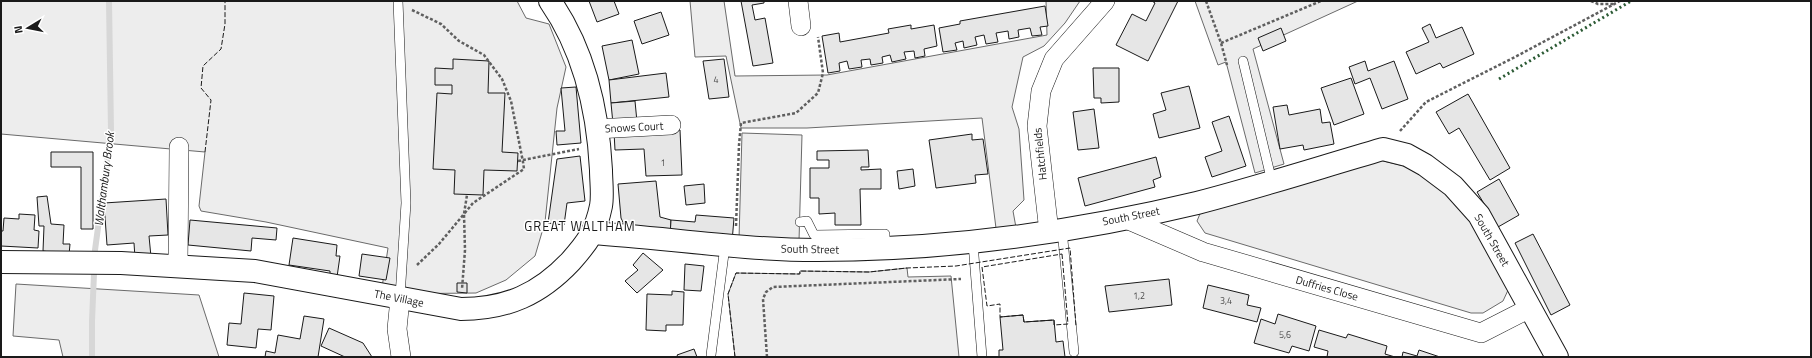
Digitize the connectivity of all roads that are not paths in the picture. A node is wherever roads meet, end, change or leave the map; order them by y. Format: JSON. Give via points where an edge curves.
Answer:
{"nodes":[{"id":1,"x":550,"y":1,"type":"edge"},
{"id":2,"x":798,"y":1,"type":"edge"},
{"id":3,"x":1106,"y":1,"type":"edge"},
{"id":4,"x":398,"y":3,"type":"edge"},
{"id":5,"x":809,"y":28,"type":"road end"},
{"id":6,"x":1243,"y":61,"type":"dead end"},
{"id":7,"x":671,"y":125,"type":"dead end"},
{"id":8,"x":598,"y":137,"type":"junction"},
{"id":9,"x":179,"y":147,"type":"dead end"},
{"id":10,"x":1272,"y":182,"type":"junction"},
{"id":11,"x":1124,"y":218,"type":"junction"},
{"id":12,"x":800,"y":222,"type":"dead end"},
{"id":13,"x":1055,"y":231,"type":"junction"},
{"id":14,"x":592,"y":233,"type":"junction"},
{"id":15,"x":815,"y":243,"type":"junction"},
{"id":16,"x":973,"y":243,"type":"junction"},
{"id":17,"x":730,"y":246,"type":"junction"},
{"id":18,"x":1,"y":262,"type":"edge"},
{"id":19,"x":178,"y":266,"type":"junction"},
{"id":20,"x":400,"y":294,"type":"junction"},
{"id":21,"x":1530,"y":308,"type":"junction"},
{"id":22,"x":1074,"y":352,"type":"dead end"},
{"id":23,"x":711,"y":355,"type":"dead end"},
{"id":24,"x":401,"y":357,"type":"edge"},
{"id":25,"x":982,"y":357,"type":"edge"},
{"id":26,"x":1557,"y":357,"type":"edge"}],
"edges":[{"from":1,"to":8,"type":"street","name":"The Village","via":[[577,49],[592,101]]},
{"from":2,"to":5,"type":"street"},
{"from":3,"to":13,"type":"street","name":"Hatchfields","via":[[1054,59],[1040,91],[1037,126]]},
{"from":4,"to":20,"type":"lane","via":[[406,203]]},
{"from":6,"to":10,"type":"lane"},
{"from":7,"to":8,"type":"street","name":"Snows Court"},
{"from":8,"to":14,"type":"street","name":"The Village","via":[[601,205]]},
{"from":9,"to":19,"type":"street"},
{"from":10,"to":11,"type":"street","name":"South Street"},
{"from":10,"to":21,"type":"street","name":"South Street","via":[[1383,149],[1407,155],[1453,186],[1479,215]]},
{"from":11,"to":13,"type":"street","name":"South Street"},
{"from":11,"to":21,"type":"street","name":"Duffries Close","via":[[1203,252],[1481,333]]},
{"from":12,"to":15,"type":"lane","via":[[807,221]]},
{"from":13,"to":16,"type":"street","name":"South Street"},
{"from":13,"to":22,"type":"lane"},
{"from":14,"to":17,"type":"street","name":"South Street"},
{"from":14,"to":20,"type":"street","name":"The Village","via":[[583,248],[545,286],[506,304],[484,309],[462,309]]},
{"from":15,"to":16,"type":"street","name":"South Street","via":[[885,248]]},
{"from":15,"to":17,"type":"street","name":"South Street"},
{"from":16,"to":25,"type":"lane"},
{"from":17,"to":23,"type":"lane"},
{"from":18,"to":19,"type":"street","name":"The Village"},
{"from":19,"to":20,"type":"street","name":"The Village","via":[[255,271]]},
{"from":20,"to":24,"type":"street","via":[[397,329]]},
{"from":21,"to":26,"type":"street","name":"South Street"}]}
